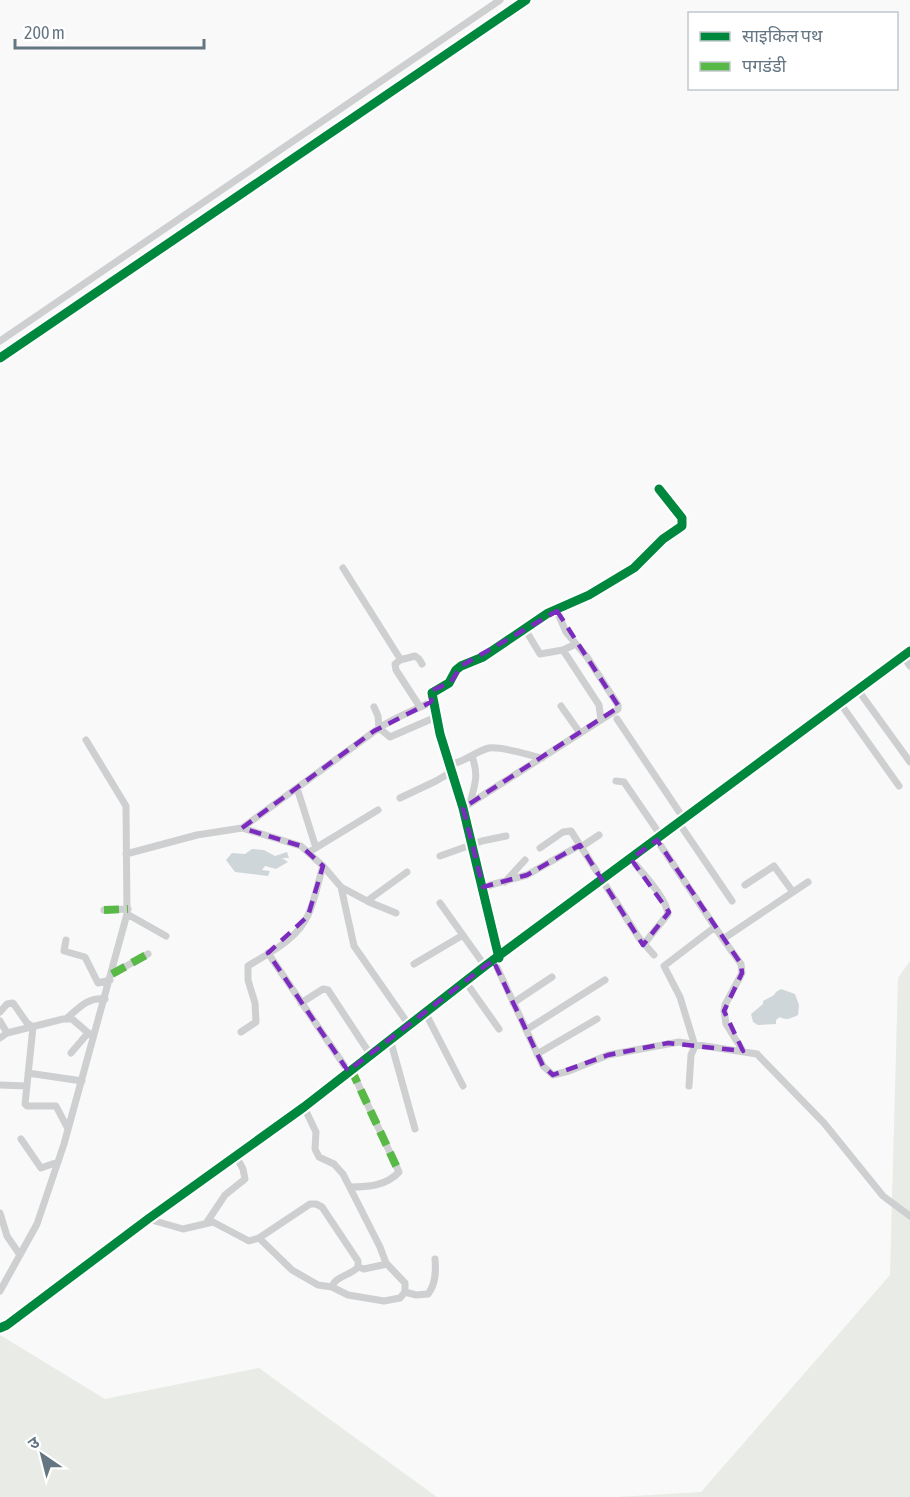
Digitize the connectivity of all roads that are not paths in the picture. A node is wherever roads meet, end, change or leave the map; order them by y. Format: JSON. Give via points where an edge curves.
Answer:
{"nodes":[{"id":1,"x":500,"y":0,"type":"edge"},
{"id":2,"x":526,"y":0,"type":"edge"},
{"id":3,"x":451,"y":34,"type":"junction"},
{"id":4,"x":459,"y":45,"type":"junction"},
{"id":5,"x":0,"y":341,"type":"edge"},
{"id":6,"x":0,"y":358,"type":"edge"},
{"id":7,"x":659,"y":489,"type":"dead end"},
{"id":8,"x":343,"y":568,"type":"dead end"},
{"id":9,"x":557,"y":611,"type":"junction"},
{"id":10,"x":525,"y":629,"type":"junction"},
{"id":11,"x":576,"y":644,"type":"junction"},
{"id":12,"x":563,"y":651,"type":"junction"},
{"id":13,"x":910,"y":651,"type":"edge"},
{"id":14,"x":903,"y":656,"type":"junction"},
{"id":15,"x":400,"y":660,"type":"junction"},
{"id":16,"x":422,"y":664,"type":"dead end"},
{"id":17,"x":910,"y":666,"type":"edge"},
{"id":18,"x":858,"y":690,"type":"junction"},
{"id":19,"x":433,"y":701,"type":"junction"},
{"id":20,"x":840,"y":703,"type":"junction"},
{"id":21,"x":561,"y":705,"type":"dead end"},
{"id":22,"x":374,"y":706,"type":"dead end"},
{"id":23,"x":420,"y":707,"type":"junction"},
{"id":24,"x":436,"y":717,"type":"junction"},
{"id":25,"x":617,"y":719,"type":"dead end"},
{"id":26,"x":601,"y":720,"type":"junction"},
{"id":27,"x":379,"y":728,"type":"junction"},
{"id":28,"x":580,"y":733,"type":"junction"},
{"id":29,"x":86,"y":740,"type":"dead end"},
{"id":30,"x":472,"y":756,"type":"junction"},
{"id":31,"x":542,"y":758,"type":"junction"},
{"id":32,"x":910,"y":762,"type":"edge"},
{"id":33,"x":450,"y":769,"type":"junction"},
{"id":34,"x":616,"y":781,"type":"dead end"},
{"id":35,"x":899,"y":786,"type":"dead end"},
{"id":36,"x":297,"y":788,"type":"junction"},
{"id":37,"x":400,"y":798,"type":"dead end"},
{"id":38,"x":470,"y":803,"type":"junction"},
{"id":39,"x":463,"y":808,"type":"junction"},
{"id":40,"x":378,"y":810,"type":"dead end"},
{"id":41,"x":682,"y":821,"type":"junction"},
{"id":42,"x":242,"y":828,"type":"junction"},
{"id":43,"x":599,"y":835,"type":"dead end"},
{"id":44,"x":506,"y":836,"type":"dead end"},
{"id":45,"x":659,"y":838,"type":"junction"},
{"id":46,"x":472,"y":844,"type":"junction"},
{"id":47,"x":581,"y":846,"type":"junction"},
{"id":48,"x":316,"y":848,"type":"junction"},
{"id":49,"x":540,"y":848,"type":"dead end"},
{"id":50,"x":309,"y":852,"type":"junction"},
{"id":51,"x":126,"y":854,"type":"junction"},
{"id":52,"x":440,"y":856,"type":"dead end"},
{"id":53,"x":631,"y":859,"type":"junction"},
{"id":54,"x":525,"y":860,"type":"dead end"},
{"id":55,"x":782,"y":862,"type":"dead end"},
{"id":56,"x":323,"y":866,"type":"junction"},
{"id":57,"x":774,"y":867,"type":"junction"},
{"id":58,"x":407,"y":872,"type":"dead end"},
{"id":59,"x":603,"y":880,"type":"junction"},
{"id":60,"x":505,"y":882,"type":"junction"},
{"id":61,"x":808,"y":882,"type":"dead end"},
{"id":62,"x":744,"y":885,"type":"dead end"},
{"id":63,"x":341,"y":887,"type":"junction"},
{"id":64,"x":483,"y":887,"type":"junction"},
{"id":65,"x":793,"y":892,"type":"junction"},
{"id":66,"x":367,"y":901,"type":"junction"},
{"id":67,"x":732,"y":901,"type":"dead end"},
{"id":68,"x":440,"y":903,"type":"dead end"},
{"id":69,"x":104,"y":910,"type":"dead end"},
{"id":70,"x":128,"y":912,"type":"junction"},
{"id":71,"x":396,"y":913,"type":"dead end"},
{"id":72,"x":715,"y":927,"type":"junction"},
{"id":73,"x":463,"y":935,"type":"junction"},
{"id":74,"x":166,"y":936,"type":"dead end"},
{"id":75,"x":723,"y":939,"type":"junction"},
{"id":76,"x":66,"y":940,"type":"dead end"},
{"id":77,"x":645,"y":944,"type":"junction"},
{"id":78,"x":268,"y":953,"type":"junction"},
{"id":79,"x":148,"y":954,"type":"dead end"},
{"id":80,"x":654,"y":955,"type":"dead end"},
{"id":81,"x":496,"y":959,"type":"junction"},
{"id":82,"x":414,"y":964,"type":"dead end"},
{"id":83,"x":485,"y":966,"type":"junction"},
{"id":84,"x":111,"y":977,"type":"junction"},
{"id":85,"x":552,"y":977,"type":"dead end"},
{"id":86,"x":605,"y":980,"type":"dead end"},
{"id":87,"x":465,"y":981,"type":"junction"},
{"id":88,"x":105,"y":999,"type":"junction"},
{"id":89,"x":301,"y":1003,"type":"junction"},
{"id":90,"x":513,"y":1003,"type":"junction"},
{"id":91,"x":0,"y":1012,"type":"edge"},
{"id":92,"x":425,"y":1012,"type":"junction"},
{"id":93,"x":66,"y":1019,"type":"junction"},
{"id":94,"x":597,"y":1019,"type":"dead end"},
{"id":95,"x":0,"y":1021,"type":"edge"},
{"id":96,"x":409,"y":1025,"type":"junction"},
{"id":97,"x":33,"y":1027,"type":"junction"},
{"id":98,"x":499,"y":1029,"type":"dead end"},
{"id":99,"x":526,"y":1030,"type":"junction"},
{"id":100,"x":241,"y":1032,"type":"dead end"},
{"id":101,"x":7,"y":1033,"type":"junction"},
{"id":102,"x":91,"y":1035,"type":"junction"},
{"id":103,"x":0,"y":1038,"type":"edge"},
{"id":104,"x":390,"y":1039,"type":"junction"},
{"id":105,"x":695,"y":1046,"type":"junction"},
{"id":106,"x":743,"y":1051,"type":"junction"},
{"id":107,"x":72,"y":1053,"type":"dead end"},
{"id":108,"x":370,"y":1054,"type":"junction"},
{"id":109,"x":537,"y":1054,"type":"junction"},
{"id":110,"x":349,"y":1070,"type":"junction"},
{"id":111,"x":28,"y":1073,"type":"junction"},
{"id":112,"x":82,"y":1081,"type":"junction"},
{"id":113,"x":0,"y":1085,"type":"edge"},
{"id":114,"x":27,"y":1086,"type":"junction"},
{"id":115,"x":463,"y":1086,"type":"dead end"},
{"id":116,"x":689,"y":1086,"type":"dead end"},
{"id":117,"x":304,"y":1107,"type":"junction"},
{"id":118,"x":415,"y":1129,"type":"dead end"},
{"id":119,"x":69,"y":1130,"type":"junction"},
{"id":120,"x":21,"y":1138,"type":"dead end"},
{"id":121,"x":236,"y":1156,"type":"junction"},
{"id":122,"x":58,"y":1162,"type":"junction"},
{"id":123,"x":350,"y":1187,"type":"junction"},
{"id":124,"x":0,"y":1213,"type":"edge"},
{"id":125,"x":910,"y":1216,"type":"edge"},
{"id":126,"x":148,"y":1219,"type":"junction"},
{"id":127,"x":207,"y":1222,"type":"junction"},
{"id":128,"x":260,"y":1238,"type":"junction"},
{"id":129,"x":20,"y":1256,"type":"junction"},
{"id":130,"x":435,"y":1259,"type":"dead end"},
{"id":131,"x":387,"y":1264,"type":"junction"},
{"id":132,"x":358,"y":1267,"type":"junction"},
{"id":133,"x":332,"y":1287,"type":"junction"},
{"id":134,"x":0,"y":1291,"type":"edge"},
{"id":135,"x":405,"y":1292,"type":"junction"},
{"id":136,"x":0,"y":1328,"type":"edge"}],
"edges":[{"from":1,"to":3,"type":"street"},
{"from":2,"to":4,"type":"street"},
{"from":3,"to":4,"type":"street"},
{"from":3,"to":5,"type":"street"},
{"from":4,"to":6,"type":"street"},
{"from":7,"to":9,"type":"street","via":[[682,518],[682,526],[634,568]]},
{"from":8,"to":15,"type":"street"},
{"from":9,"to":10,"type":"street"},
{"from":9,"to":11,"type":"street"},
{"from":10,"to":12,"type":"street","via":[[540,654]]},
{"from":10,"to":19,"type":"street","via":[[483,657],[461,666],[449,683],[433,690]]},
{"from":11,"to":12,"type":"street"},
{"from":11,"to":26,"type":"street","via":[[618,705]]},
{"from":12,"to":26,"type":"street","via":[[599,705]]},
{"from":13,"to":14,"type":"street"},
{"from":14,"to":17,"type":"street"},
{"from":14,"to":18,"type":"street"},
{"from":15,"to":16,"type":"street","via":[[416,656]]},
{"from":15,"to":23,"type":"street","via":[[395,664],[396,670]]},
{"from":18,"to":20,"type":"street"},
{"from":18,"to":32,"type":"street"},
{"from":19,"to":23,"type":"street"},
{"from":19,"to":24,"type":"street"},
{"from":20,"to":35,"type":"street"},
{"from":20,"to":41,"type":"street"},
{"from":21,"to":28,"type":"street"},
{"from":22,"to":27,"type":"street"},
{"from":23,"to":27,"type":"street"},
{"from":24,"to":27,"type":"street","via":[[390,737]]},
{"from":24,"to":33,"type":"street"},
{"from":25,"to":41,"type":"street"},
{"from":26,"to":28,"type":"street"},
{"from":27,"to":36,"type":"street"},
{"from":28,"to":31,"type":"street"},
{"from":29,"to":51,"type":"street","via":[[126,806]]},
{"from":30,"to":31,"type":"street","via":[[496,747]]},
{"from":30,"to":33,"type":"street"},
{"from":30,"to":38,"type":"street","via":[[477,781]]},
{"from":31,"to":38,"type":"street"},
{"from":33,"to":37,"type":"street"},
{"from":33,"to":39,"type":"street"},
{"from":34,"to":45,"type":"street","via":[[624,782]]},
{"from":36,"to":42,"type":"street"},
{"from":36,"to":48,"type":"street"},
{"from":38,"to":39,"type":"street"},
{"from":39,"to":46,"type":"street"},
{"from":40,"to":48,"type":"street"},
{"from":41,"to":45,"type":"street"},
{"from":41,"to":67,"type":"street"},
{"from":42,"to":50,"type":"street","via":[[290,842]]},
{"from":42,"to":51,"type":"street","via":[[197,835]]},
{"from":43,"to":47,"type":"street"},
{"from":44,"to":46,"type":"street"},
{"from":45,"to":53,"type":"street"},
{"from":45,"to":72,"type":"street"},
{"from":46,"to":52,"type":"street"},
{"from":46,"to":64,"type":"street"},
{"from":47,"to":49,"type":"street","via":[[566,830]]},
{"from":47,"to":59,"type":"street"},
{"from":47,"to":60,"type":"street","via":[[527,875]]},
{"from":48,"to":50,"type":"street"},
{"from":50,"to":56,"type":"street"},
{"from":51,"to":70,"type":"street"},
{"from":53,"to":59,"type":"street"},
{"from":53,"to":77,"type":"street","via":[[663,900],[668,914]]},
{"from":54,"to":60,"type":"street"},
{"from":55,"to":57,"type":"street"},
{"from":56,"to":63,"type":"street"},
{"from":56,"to":78,"type":"street","via":[[308,916],[300,929]]},
{"from":57,"to":62,"type":"street"},
{"from":57,"to":65,"type":"street"},
{"from":58,"to":66,"type":"street"},
{"from":59,"to":77,"type":"street"},
{"from":59,"to":81,"type":"street"},
{"from":60,"to":64,"type":"street"},
{"from":61,"to":65,"type":"street"},
{"from":63,"to":66,"type":"street"},
{"from":63,"to":96,"type":"street","via":[[354,946]]},
{"from":64,"to":81,"type":"street"},
{"from":65,"to":75,"type":"street"},
{"from":66,"to":71,"type":"street"},
{"from":68,"to":73,"type":"street"},
{"from":69,"to":70,"type":"street"},
{"from":70,"to":74,"type":"street"},
{"from":70,"to":84,"type":"street"},
{"from":72,"to":75,"type":"street"},
{"from":72,"to":105,"type":"street","via":[[664,966],[680,997]]},
{"from":73,"to":82,"type":"street"},
{"from":73,"to":83,"type":"street"},
{"from":75,"to":106,"type":"street","via":[[742,968],[724,1011],[726,1024]]},
{"from":76,"to":84,"type":"street","via":[[64,951],[85,957],[98,983]]},
{"from":77,"to":80,"type":"street"},
{"from":78,"to":89,"type":"street"},
{"from":78,"to":100,"type":"street","via":[[248,966],[256,1022]]},
{"from":79,"to":84,"type":"street"},
{"from":81,"to":83,"type":"street"},
{"from":81,"to":90,"type":"street"},
{"from":83,"to":87,"type":"street"},
{"from":84,"to":88,"type":"street"},
{"from":85,"to":90,"type":"street"},
{"from":86,"to":99,"type":"street"},
{"from":87,"to":92,"type":"street"},
{"from":87,"to":98,"type":"street"},
{"from":88,"to":93,"type":"street","via":[[94,998],[82,1004]]},
{"from":88,"to":102,"type":"street"},
{"from":89,"to":108,"type":"street","via":[[319,990],[328,990]]},
{"from":89,"to":110,"type":"street"},
{"from":90,"to":99,"type":"street"},
{"from":91,"to":97,"type":"street","via":[[7,1004],[13,1004]]},
{"from":92,"to":96,"type":"street"},
{"from":92,"to":115,"type":"street"},
{"from":93,"to":97,"type":"street"},
{"from":93,"to":102,"type":"street","via":[[72,1019]]},
{"from":94,"to":109,"type":"street"},
{"from":95,"to":101,"type":"street"},
{"from":96,"to":104,"type":"street"},
{"from":97,"to":101,"type":"street"},
{"from":97,"to":111,"type":"street"},
{"from":99,"to":109,"type":"street"},
{"from":101,"to":103,"type":"street"},
{"from":102,"to":107,"type":"street"},
{"from":102,"to":112,"type":"street"},
{"from":104,"to":108,"type":"street"},
{"from":104,"to":118,"type":"street"},
{"from":105,"to":106,"type":"street"},
{"from":105,"to":109,"type":"street","via":[[679,1042],[608,1055],[557,1075],[543,1066]]},
{"from":105,"to":116,"type":"street"},
{"from":106,"to":125,"type":"street","via":[[763,1059],[824,1123],[883,1196]]},
{"from":108,"to":110,"type":"street"},
{"from":110,"to":117,"type":"street"},
{"from":110,"to":123,"type":"street","via":[[399,1172],[386,1182]]},
{"from":111,"to":112,"type":"street"},
{"from":111,"to":114,"type":"street"},
{"from":112,"to":119,"type":"street"},
{"from":113,"to":114,"type":"street"},
{"from":114,"to":119,"type":"street","via":[[25,1104],[56,1106]]},
{"from":117,"to":121,"type":"street"},
{"from":117,"to":123,"type":"street","via":[[315,1132],[319,1157],[338,1168]]},
{"from":119,"to":122,"type":"street"},
{"from":120,"to":122,"type":"street","via":[[41,1168]]},
{"from":121,"to":126,"type":"street"},
{"from":121,"to":127,"type":"street","via":[[245,1179],[225,1194]]},
{"from":122,"to":129,"type":"street","via":[[37,1224]]},
{"from":123,"to":131,"type":"street"},
{"from":124,"to":129,"type":"street","via":[[7,1236]]},
{"from":126,"to":127,"type":"street","via":[[183,1229]]},
{"from":126,"to":136,"type":"street"},
{"from":127,"to":128,"type":"street","via":[[218,1223],[249,1241]]},
{"from":128,"to":132,"type":"street","via":[[310,1204],[316,1204],[358,1261]]},
{"from":128,"to":133,"type":"street","via":[[292,1270]]},
{"from":129,"to":134,"type":"street"},
{"from":130,"to":135,"type":"street","via":[[435,1276],[428,1294]]},
{"from":131,"to":132,"type":"street"},
{"from":131,"to":135,"type":"street","via":[[405,1283]]},
{"from":132,"to":133,"type":"street","via":[[334,1281]]},
{"from":133,"to":135,"type":"street","via":[[348,1295],[384,1301],[400,1298]]}]}
